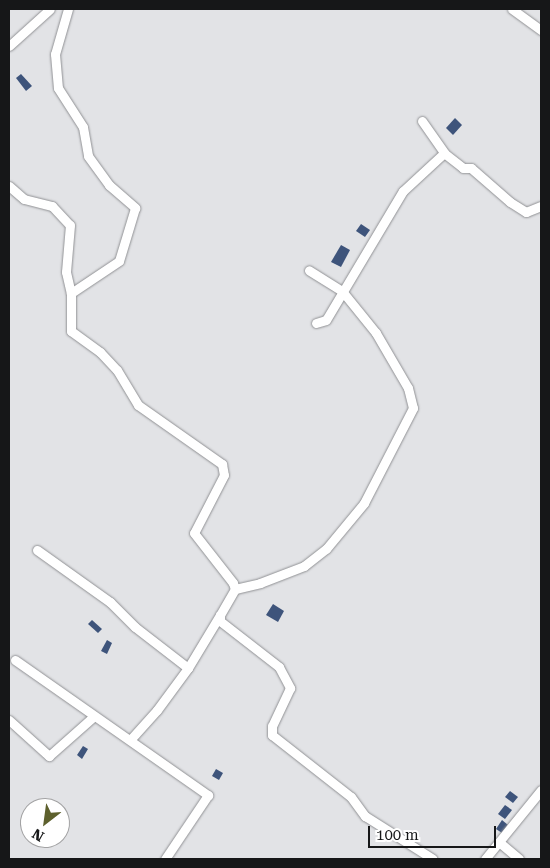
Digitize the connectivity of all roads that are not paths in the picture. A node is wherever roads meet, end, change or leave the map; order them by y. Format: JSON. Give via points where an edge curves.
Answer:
{"nodes":[{"id":1,"x":50,"y":9,"type":"edge"},
{"id":2,"x":68,"y":9,"type":"edge"},
{"id":3,"x":512,"y":9,"type":"edge"},
{"id":4,"x":541,"y":30,"type":"edge"},
{"id":5,"x":9,"y":46,"type":"edge"},
{"id":6,"x":422,"y":121,"type":"dead end"},
{"id":7,"x":444,"y":153,"type":"junction"},
{"id":8,"x":9,"y":186,"type":"edge"},
{"id":9,"x":541,"y":206,"type":"edge"},
{"id":10,"x":310,"y":270,"type":"dead end"},
{"id":11,"x":342,"y":291,"type":"junction"},
{"id":12,"x":72,"y":293,"type":"junction"},
{"id":13,"x":316,"y":323,"type":"dead end"},
{"id":14,"x":37,"y":550,"type":"dead end"},
{"id":15,"x":235,"y":589,"type":"junction"},
{"id":16,"x":220,"y":615,"type":"junction"},
{"id":17,"x":15,"y":660,"type":"dead end"},
{"id":18,"x":188,"y":668,"type":"junction"},
{"id":19,"x":93,"y":717,"type":"junction"},
{"id":20,"x":9,"y":720,"type":"edge"},
{"id":21,"x":130,"y":740,"type":"junction"},
{"id":22,"x":541,"y":790,"type":"edge"},
{"id":23,"x":499,"y":842,"type":"junction"},
{"id":24,"x":165,"y":859,"type":"edge"},
{"id":25,"x":433,"y":859,"type":"edge"},
{"id":26,"x":485,"y":859,"type":"edge"},
{"id":27,"x":520,"y":859,"type":"edge"}],
"edges":[{"from":1,"to":5,"type":"street"},
{"from":2,"to":12,"type":"street","via":[[55,54],[58,88],[84,126],[88,156],[109,185],[135,208],[118,261]]},
{"from":3,"to":4,"type":"street"},
{"from":6,"to":7,"type":"street"},
{"from":7,"to":9,"type":"street","via":[[463,168],[471,168],[526,212]]},
{"from":7,"to":11,"type":"street","via":[[403,191]]},
{"from":8,"to":12,"type":"street","via":[[24,200],[52,206],[70,225],[66,272]]},
{"from":10,"to":11,"type":"street"},
{"from":11,"to":13,"type":"street","via":[[326,320]]},
{"from":11,"to":15,"type":"street","via":[[376,333],[408,388],[413,408],[364,503],[326,549],[304,566]]},
{"from":12,"to":15,"type":"street","via":[[71,331],[100,352],[117,370],[138,405],[222,464],[224,475],[194,533]]},
{"from":14,"to":18,"type":"street","via":[[110,602],[135,627]]},
{"from":15,"to":16,"type":"street"},
{"from":16,"to":18,"type":"street"},
{"from":16,"to":25,"type":"street","via":[[220,621],[279,668],[290,688],[272,726],[272,735],[352,797],[365,816]]},
{"from":17,"to":19,"type":"street"},
{"from":18,"to":21,"type":"street"},
{"from":19,"to":20,"type":"street","via":[[48,756]]},
{"from":19,"to":21,"type":"street"},
{"from":21,"to":24,"type":"street","via":[[208,795]]},
{"from":22,"to":23,"type":"street"},
{"from":23,"to":26,"type":"street"},
{"from":23,"to":27,"type":"street"}]}
